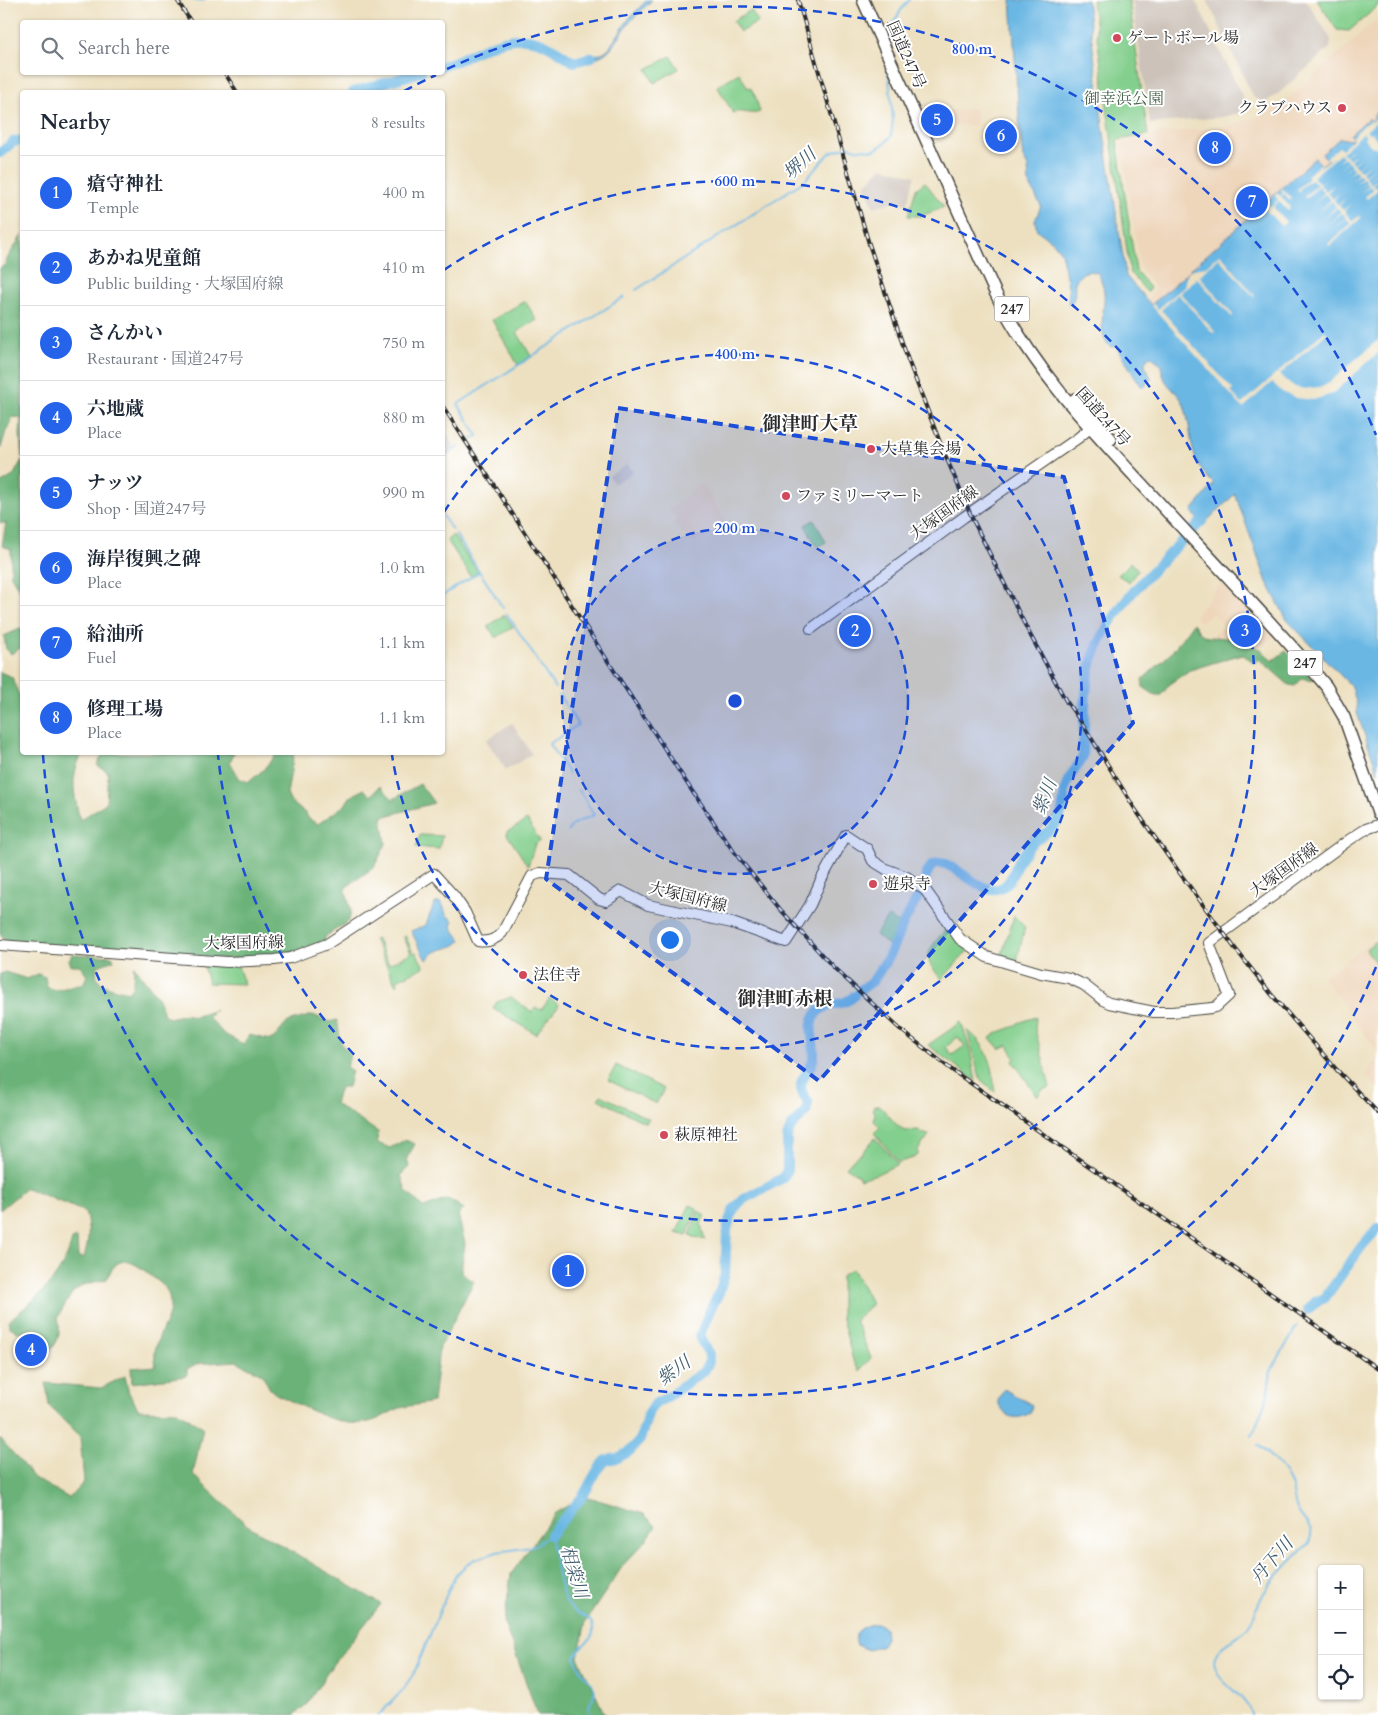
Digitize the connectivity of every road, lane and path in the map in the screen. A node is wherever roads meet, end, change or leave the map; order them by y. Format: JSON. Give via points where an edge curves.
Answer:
{"nodes":[{"id":1,"x":863,"y":0,"type":"edge"},
{"id":2,"x":870,"y":0,"type":"edge"},
{"id":3,"x":883,"y":36,"type":"junction"},
{"id":4,"x":1093,"y":426,"type":"junction"},
{"id":5,"x":1191,"y":532,"type":"junction"},
{"id":6,"x":811,"y":628,"type":"dead end"},
{"id":7,"x":1378,"y":793,"type":"edge"},
{"id":8,"x":1378,"y":813,"type":"edge"},
{"id":9,"x":1378,"y":825,"type":"edge"},
{"id":10,"x":0,"y":944,"type":"edge"}],
"edges":[{"from":1,"to":3,"type":"highway","name":"国道247号","number":"247"},
{"from":2,"to":3,"type":"highway","name":"国道247号","number":"247"},
{"from":3,"to":4,"type":"highway","name":"国道247号","number":"247","via":[[999,300],[1051,382]]},
{"from":4,"to":5,"type":"highway","name":"国道247号","number":"247"},
{"from":4,"to":6,"type":"main road","name":"大塚国府線"},
{"from":5,"to":7,"type":"highway","name":"国道247号","number":"247","via":[[1338,692],[1350,715]]},
{"from":5,"to":8,"type":"highway","name":"国道247号","number":"247","via":[[1333,696],[1344,717]]},
{"from":9,"to":10,"type":"main road","name":"大塚国府線","via":[[1349,840],[1209,942],[1229,995],[1216,1007],[1172,1012],[1154,1012],[1109,1003],[1069,978],[987,957],[960,939],[922,888],[874,861],[867,849],[846,835],[801,922],[786,942],[732,923],[648,905],[621,891],[606,901],[569,875],[540,873],[532,876],[502,933],[483,942],[478,941],[454,896],[434,874],[327,944],[290,958],[227,962]]}]}
